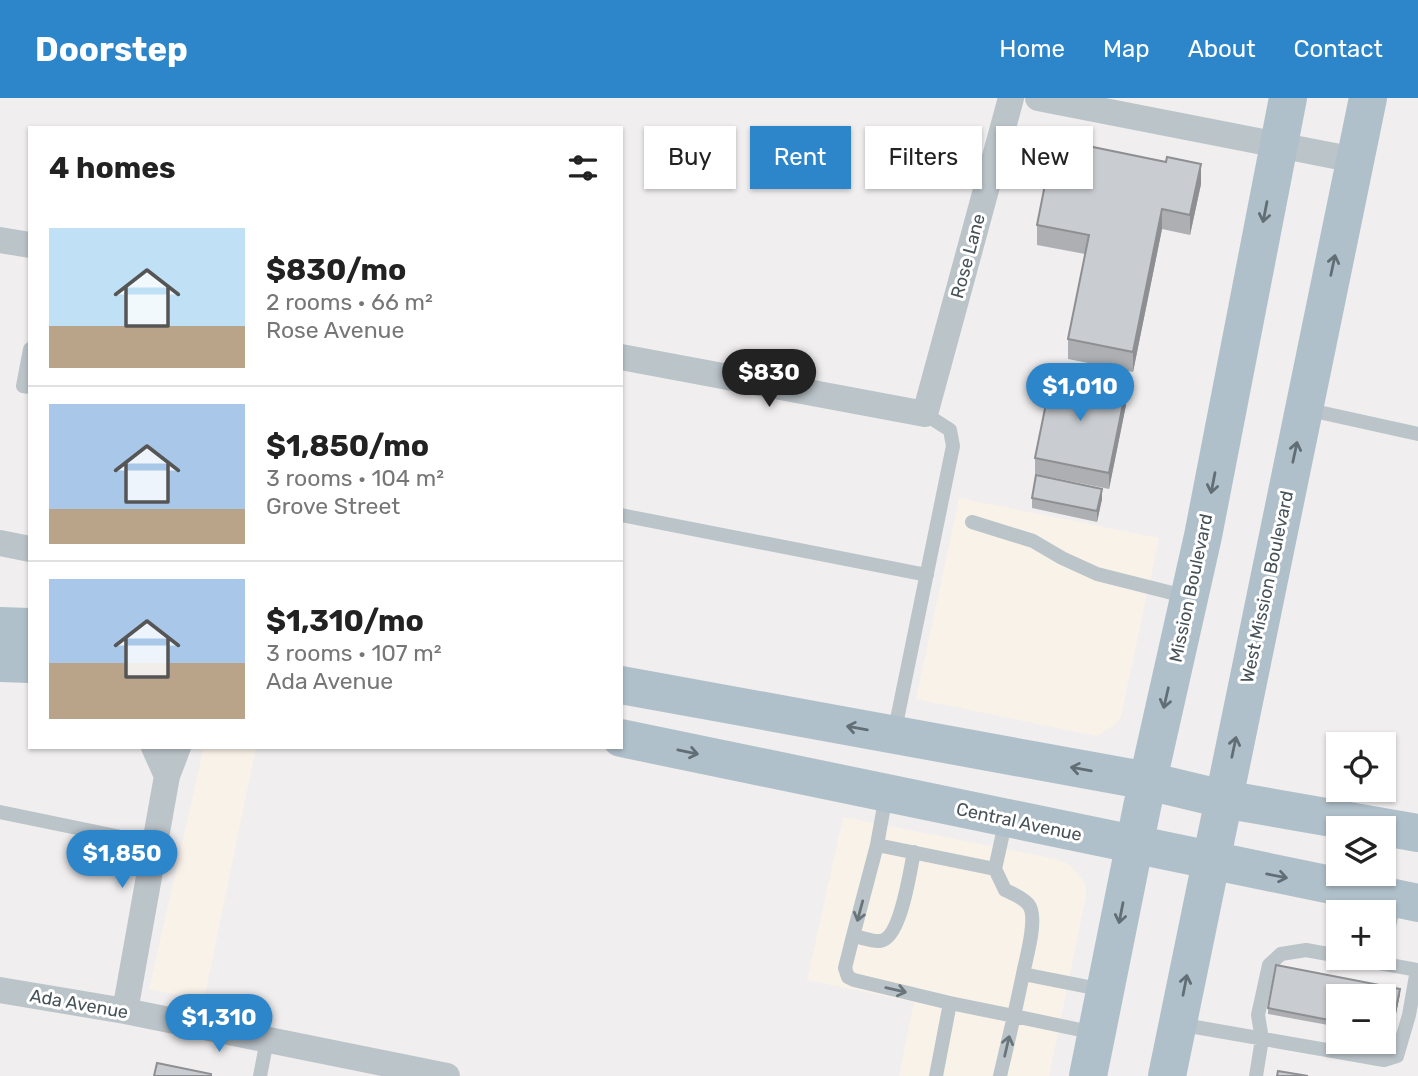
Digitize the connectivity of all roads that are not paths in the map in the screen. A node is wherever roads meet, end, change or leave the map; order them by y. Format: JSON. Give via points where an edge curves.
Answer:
{"nodes":[{"id":1,"x":1011,"y":98,"type":"edge"},
{"id":2,"x":1039,"y":98,"type":"edge"},
{"id":3,"x":1288,"y":98,"type":"edge"},
{"id":4,"x":1368,"y":98,"type":"edge"},
{"id":5,"x":1278,"y":145,"type":"junction"},
{"id":6,"x":1355,"y":160,"type":"junction"},
{"id":7,"x":0,"y":240,"type":"edge"},
{"id":8,"x":28,"y":246,"type":"edge"},
{"id":9,"x":623,"y":357,"type":"edge"},
{"id":10,"x":28,"y":360,"type":"edge"},
{"id":11,"x":28,"y":387,"type":"edge"},
{"id":12,"x":1304,"y":409,"type":"junction"},
{"id":13,"x":925,"y":414,"type":"junction"},
{"id":14,"x":1418,"y":434,"type":"edge"},
{"id":15,"x":623,"y":515,"type":"edge"},
{"id":16,"x":972,"y":522,"type":"dead end"},
{"id":17,"x":0,"y":543,"type":"edge"},
{"id":18,"x":28,"y":549,"type":"edge"},
{"id":19,"x":927,"y":575,"type":"junction"},
{"id":20,"x":1189,"y":597,"type":"junction"},
{"id":21,"x":0,"y":626,"type":"edge"},
{"id":22,"x":28,"y":627,"type":"edge"},
{"id":23,"x":0,"y":663,"type":"edge"},
{"id":24,"x":28,"y":664,"type":"edge"},
{"id":25,"x":623,"y":685,"type":"edge"},
{"id":26,"x":894,"y":735,"type":"junction"},
{"id":27,"x":623,"y":738,"type":"edge"},
{"id":28,"x":155,"y":749,"type":"edge"},
{"id":29,"x":177,"y":749,"type":"edge"},
{"id":30,"x":167,"y":776,"type":"junction"},
{"id":31,"x":1148,"y":781,"type":"junction"},
{"id":32,"x":886,"y":794,"type":"junction"},
{"id":33,"x":1223,"y":799,"type":"junction"},
{"id":34,"x":0,"y":812,"type":"edge"},
{"id":35,"x":1006,"y":819,"type":"junction"},
{"id":36,"x":1418,"y":833,"type":"edge"},
{"id":37,"x":155,"y":844,"type":"junction"},
{"id":38,"x":877,"y":845,"type":"junction"},
{"id":39,"x":1134,"y":846,"type":"junction"},
{"id":40,"x":914,"y":852,"type":"junction"},
{"id":41,"x":1210,"y":862,"type":"junction"},
{"id":42,"x":995,"y":869,"type":"junction"},
{"id":43,"x":1406,"y":901,"type":"edge"},
{"id":44,"x":1396,"y":925,"type":"edge"},
{"id":45,"x":853,"y":936,"type":"junction"},
{"id":46,"x":1326,"y":954,"type":"edge"},
{"id":47,"x":1396,"y":962,"type":"edge"},
{"id":48,"x":1417,"y":970,"type":"edge"},
{"id":49,"x":1023,"y":974,"type":"junction"},
{"id":50,"x":1105,"y":990,"type":"junction"},
{"id":51,"x":1,"y":993,"type":"edge"},
{"id":52,"x":950,"y":1003,"type":"junction"},
{"id":53,"x":125,"y":1012,"type":"junction"},
{"id":54,"x":1014,"y":1016,"type":"junction"},
{"id":55,"x":1177,"y":1024,"type":"junction"},
{"id":56,"x":1096,"y":1033,"type":"junction"},
{"id":57,"x":1262,"y":1039,"type":"junction"},
{"id":58,"x":267,"y":1040,"type":"junction"},
{"id":59,"x":260,"y":1076,"type":"edge"},
{"id":60,"x":447,"y":1076,"type":"edge"},
{"id":61,"x":936,"y":1076,"type":"edge"},
{"id":62,"x":1000,"y":1076,"type":"edge"},
{"id":63,"x":1088,"y":1076,"type":"edge"},
{"id":64,"x":1167,"y":1076,"type":"edge"},
{"id":65,"x":1256,"y":1076,"type":"edge"}],
"edges":[{"from":1,"to":13,"type":"street","name":"Rose Lane"},
{"from":2,"to":5,"type":"street"},
{"from":3,"to":5,"type":"main road","name":"Mission Boulevard"},
{"from":4,"to":6,"type":"main road","name":"West Mission Boulevard"},
{"from":5,"to":6,"type":"street"},
{"from":5,"to":20,"type":"main road","name":"Mission Boulevard","one_way":true},
{"from":12,"to":6,"type":"main road","name":"West Mission Boulevard","one_way":true},
{"from":7,"to":8,"type":"street"},
{"from":9,"to":13,"type":"street"},
{"from":10,"to":11,"type":"lane","via":[[23,386]]},
{"from":12,"to":14,"type":"lane"},
{"from":33,"to":12,"type":"main road","name":"West Mission Boulevard","one_way":true},
{"from":13,"to":19,"type":"lane","via":[[950,430],[953,446]]},
{"from":15,"to":19,"type":"lane"},
{"from":16,"to":20,"type":"lane","via":[[1012,532],[1097,574]]},
{"from":17,"to":18,"type":"street"},
{"from":19,"to":26,"type":"lane"},
{"from":20,"to":31,"type":"main road","name":"Mission Boulevard","one_way":true},
{"from":21,"to":22,"type":"main road"},
{"from":23,"to":24,"type":"main road"},
{"from":26,"to":25,"type":"main road","one_way":true},
{"from":31,"to":26,"type":"main road","one_way":true},
{"from":27,"to":32,"type":"main road","name":"Central Avenue","one_way":true},
{"from":28,"to":30,"type":"street"},
{"from":29,"to":30,"type":"street"},
{"from":30,"to":37,"type":"street"},
{"from":31,"to":33,"type":"main road"},
{"from":31,"to":39,"type":"main road","name":"Mission Boulevard"},
{"from":32,"to":35,"type":"main road","name":"Central Avenue"},
{"from":32,"to":38,"type":"lane"},
{"from":33,"to":36,"type":"main road"},
{"from":33,"to":41,"type":"main road","name":"West Mission Boulevard"},
{"from":34,"to":37,"type":"lane"},
{"from":35,"to":39,"type":"main road","name":"Central Avenue"},
{"from":35,"to":42,"type":"lane"},
{"from":37,"to":53,"type":"street"},
{"from":38,"to":40,"type":"lane"},
{"from":38,"to":45,"type":"lane","one_way":true},
{"from":39,"to":41,"type":"main road","name":"Central Avenue"},
{"from":39,"to":50,"type":"main road","name":"Mission Boulevard","one_way":true},
{"from":40,"to":42,"type":"lane"},
{"from":40,"to":45,"type":"lane","via":[[897,925],[889,938]]},
{"from":41,"to":43,"type":"main road","name":"Central Avenue","one_way":true},
{"from":55,"to":41,"type":"main road","name":"West Mission Boulevard","one_way":true},
{"from":42,"to":49,"type":"lane","via":[[1005,890],[1031,906],[1033,919]]},
{"from":43,"to":44,"type":"lane"},
{"from":45,"to":52,"type":"lane","one_way":true,"via":[[845,968],[848,977]]},
{"from":46,"to":57,"type":"lane","via":[[1306,950],[1281,954],[1269,965],[1258,1015]]},
{"from":47,"to":48,"type":"lane"},
{"from":48,"to":57,"type":"lane","via":[[1397,1056],[1384,1060]]},
{"from":49,"to":50,"type":"lane"},
{"from":49,"to":54,"type":"lane"},
{"from":50,"to":56,"type":"main road","name":"Mission Boulevard"},
{"from":51,"to":53,"type":"street","name":"Ada Avenue"},
{"from":52,"to":54,"type":"lane"},
{"from":52,"to":61,"type":"lane"},
{"from":53,"to":58,"type":"street","name":"Ada Avenue"},
{"from":54,"to":56,"type":"lane"},
{"from":62,"to":54,"type":"lane","one_way":true},
{"from":55,"to":57,"type":"lane"},
{"from":55,"to":64,"type":"main road","name":"West Mission Boulevard"},
{"from":56,"to":63,"type":"main road","name":"Mission Boulevard"},
{"from":57,"to":65,"type":"lane"},
{"from":58,"to":59,"type":"lane"},
{"from":58,"to":60,"type":"street","name":"Ada Avenue"}]}
